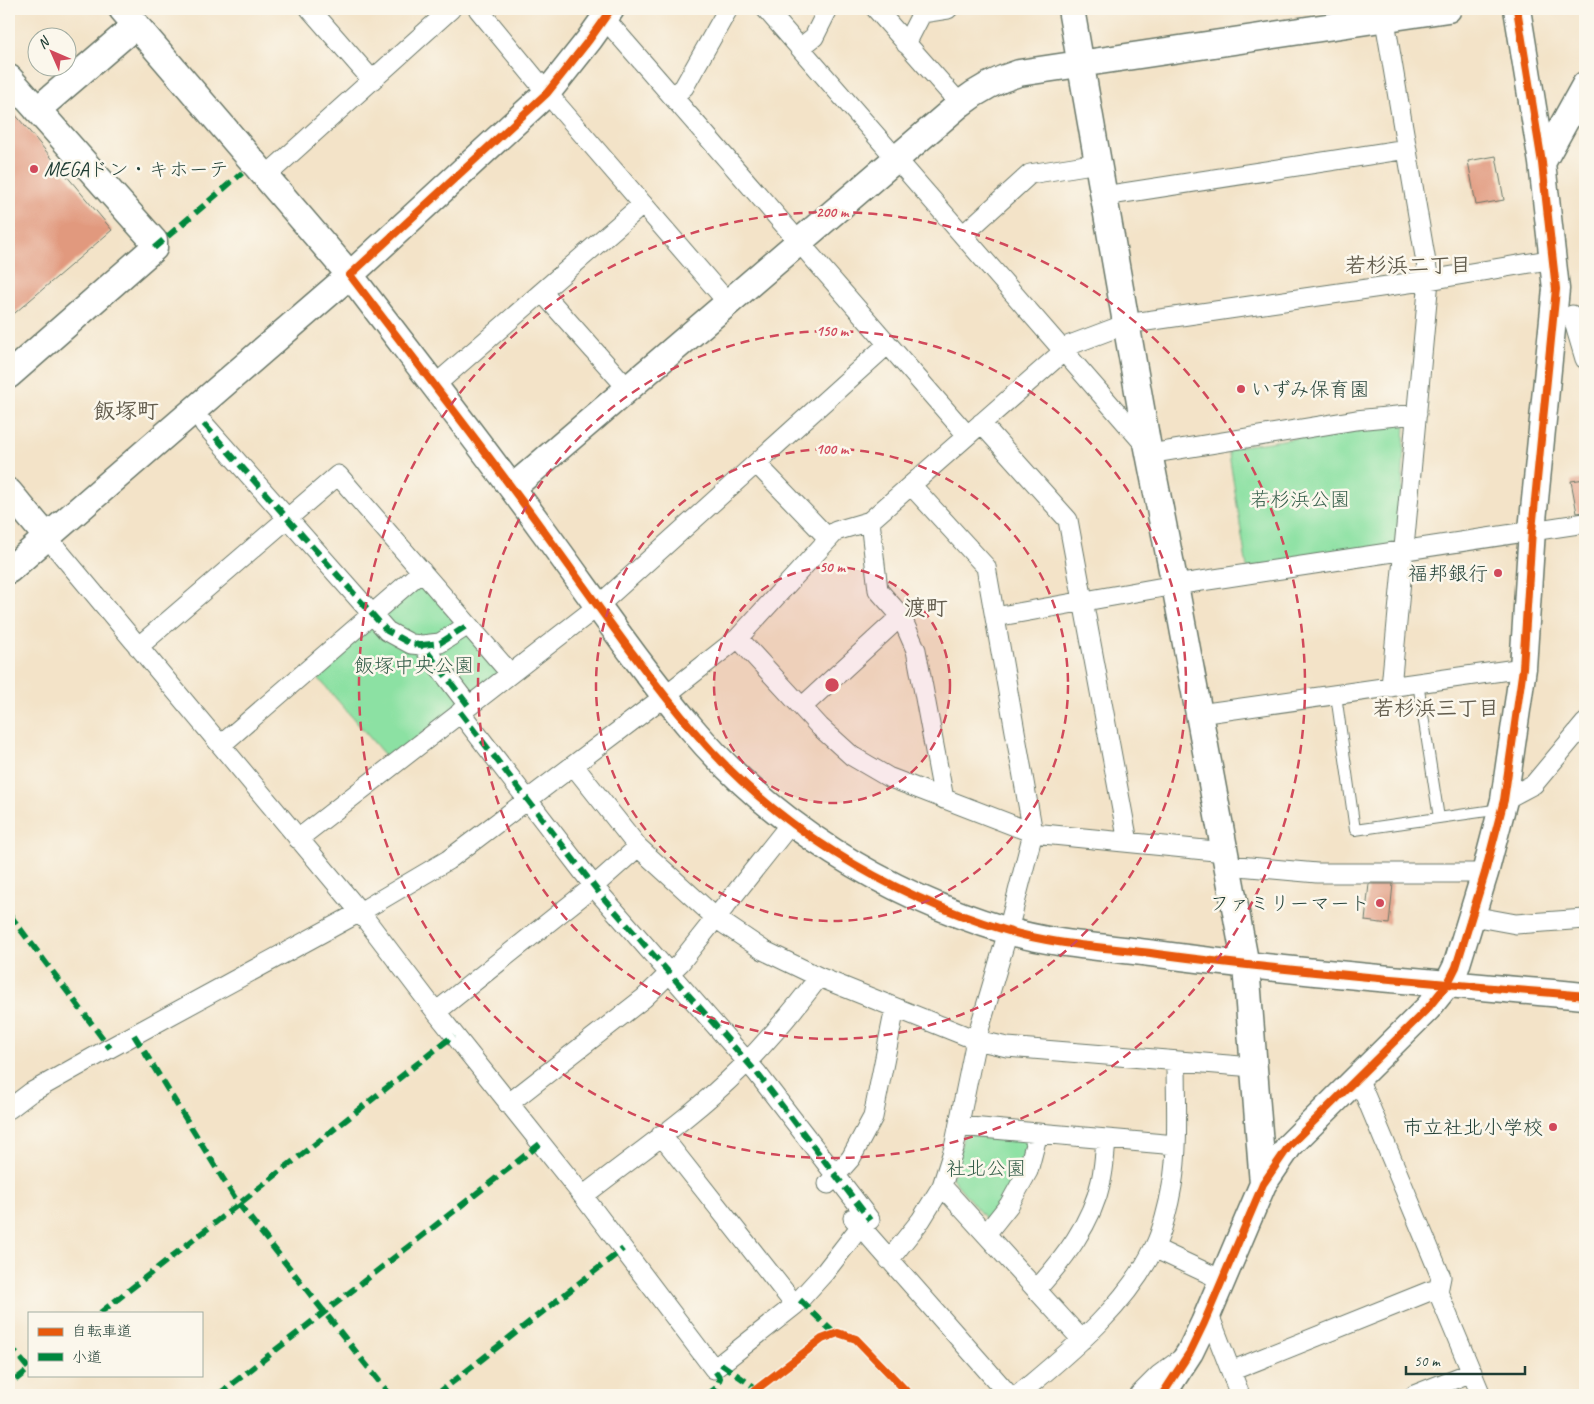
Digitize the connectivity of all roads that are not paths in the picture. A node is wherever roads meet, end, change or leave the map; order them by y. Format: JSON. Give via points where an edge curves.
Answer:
{"nodes":[{"id":1,"x":310,"y":9,"type":"edge"},
{"id":2,"x":451,"y":9,"type":"edge"},
{"id":3,"x":478,"y":9,"type":"edge"},
{"id":4,"x":728,"y":9,"type":"edge"},
{"id":5,"x":766,"y":9,"type":"edge"},
{"id":6,"x":828,"y":9,"type":"edge"},
{"id":7,"x":876,"y":9,"type":"edge"},
{"id":8,"x":948,"y":9,"type":"edge"},
{"id":9,"x":1071,"y":9,"type":"edge"},
{"id":10,"x":1448,"y":9,"type":"edge"},
{"id":11,"x":1517,"y":9,"type":"edge"},
{"id":12,"x":923,"y":11,"type":"edge"},
{"id":13,"x":1383,"y":13,"type":"edge"},
{"id":14,"x":608,"y":14,"type":"edge"},
{"id":15,"x":129,"y":17,"type":"edge"},
{"id":16,"x":906,"y":44,"type":"junction"},
{"id":17,"x":800,"y":48,"type":"junction"},
{"id":18,"x":1081,"y":64,"type":"junction"},
{"id":19,"x":9,"y":78,"type":"edge"},
{"id":20,"x":372,"y":80,"type":"junction"},
{"id":21,"x":1585,"y":85,"type":"edge"},
{"id":22,"x":547,"y":92,"type":"junction"},
{"id":23,"x":673,"y":97,"type":"junction"},
{"id":24,"x":960,"y":104,"type":"junction"},
{"id":25,"x":37,"y":110,"type":"junction"},
{"id":26,"x":1407,"y":149,"type":"junction"},
{"id":27,"x":897,"y":159,"type":"junction"},
{"id":28,"x":1098,"y":163,"type":"junction"},
{"id":29,"x":1542,"y":163,"type":"junction"},
{"id":30,"x":266,"y":175,"type":"junction"},
{"id":31,"x":1104,"y":196,"type":"junction"},
{"id":32,"x":643,"y":204,"type":"junction"},
{"id":33,"x":963,"y":235,"type":"junction"},
{"id":34,"x":800,"y":243,"type":"junction"},
{"id":35,"x":1554,"y":258,"type":"junction"},
{"id":36,"x":350,"y":274,"type":"junction"},
{"id":37,"x":1429,"y":280,"type":"junction"},
{"id":38,"x":542,"y":292,"type":"junction"},
{"id":39,"x":729,"y":304,"type":"junction"},
{"id":40,"x":1570,"y":315,"type":"edge"},
{"id":41,"x":1126,"y":324,"type":"junction"},
{"id":42,"x":888,"y":344,"type":"junction"},
{"id":43,"x":1064,"y":349,"type":"junction"},
{"id":44,"x":1585,"y":359,"type":"edge"},
{"id":45,"x":9,"y":375,"type":"edge"},
{"id":46,"x":434,"y":386,"type":"junction"},
{"id":47,"x":629,"y":390,"type":"junction"},
{"id":48,"x":203,"y":413,"type":"junction"},
{"id":49,"x":1417,"y":414,"type":"junction"},
{"id":50,"x":981,"y":423,"type":"junction"},
{"id":51,"x":967,"y":435,"type":"junction"},
{"id":52,"x":1148,"y":451,"type":"junction"},
{"id":53,"x":756,"y":464,"type":"junction"},
{"id":54,"x":911,"y":485,"type":"junction"},
{"id":55,"x":512,"y":488,"type":"junction"},
{"id":56,"x":9,"y":492,"type":"edge"},
{"id":57,"x":292,"y":514,"type":"junction"},
{"id":58,"x":870,"y":521,"type":"junction"},
{"id":59,"x":1585,"y":522,"type":"edge"},
{"id":60,"x":1532,"y":530,"type":"junction"},
{"id":61,"x":47,"y":537,"type":"junction"},
{"id":62,"x":829,"y":539,"type":"junction"},
{"id":63,"x":1404,"y":550,"type":"junction"},
{"id":64,"x":9,"y":570,"type":"edge"},
{"id":65,"x":422,"y":571,"type":"junction"},
{"id":66,"x":1176,"y":585,"type":"junction"},
{"id":67,"x":1084,"y":601,"type":"junction"},
{"id":68,"x":598,"y":606,"type":"junction"},
{"id":69,"x":372,"y":614,"type":"junction"},
{"id":70,"x":901,"y":616,"type":"junction"},
{"id":71,"x":994,"y":617,"type":"junction"},
{"id":72,"x":468,"y":625,"type":"junction"},
{"id":73,"x":738,"y":638,"type":"junction"},
{"id":74,"x":422,"y":645,"type":"junction"},
{"id":75,"x":138,"y":646,"type":"junction"},
{"id":76,"x":1523,"y":668,"type":"junction"},
{"id":77,"x":510,"y":673,"type":"junction"},
{"id":78,"x":1418,"y":683,"type":"junction"},
{"id":79,"x":1391,"y":687,"type":"junction"},
{"id":80,"x":1336,"y":695,"type":"junction"},
{"id":81,"x":666,"y":696,"type":"junction"},
{"id":82,"x":802,"y":707,"type":"junction"},
{"id":83,"x":464,"y":709,"type":"junction"},
{"id":84,"x":1199,"y":714,"type":"junction"},
{"id":85,"x":1585,"y":722,"type":"edge"},
{"id":86,"x":220,"y":745,"type":"junction"},
{"id":87,"x":574,"y":766,"type":"junction"},
{"id":88,"x":944,"y":799,"type":"junction"},
{"id":89,"x":527,"y":802,"type":"junction"},
{"id":90,"x":1503,"y":804,"type":"junction"},
{"id":91,"x":1439,"y":818,"type":"junction"},
{"id":92,"x":791,"y":823,"type":"junction"},
{"id":93,"x":1033,"y":833,"type":"junction"},
{"id":94,"x":298,"y":839,"type":"junction"},
{"id":95,"x":1128,"y":842,"type":"junction"},
{"id":96,"x":638,"y":847,"type":"junction"},
{"id":97,"x":1226,"y":859,"type":"junction"},
{"id":98,"x":1485,"y":872,"type":"junction"},
{"id":99,"x":594,"y":886,"type":"junction"},
{"id":100,"x":360,"y":912,"type":"junction"},
{"id":101,"x":1472,"y":916,"type":"junction"},
{"id":102,"x":717,"y":919,"type":"junction"},
{"id":103,"x":1585,"y":919,"type":"edge"},
{"id":104,"x":1008,"y":931,"type":"junction"},
{"id":105,"x":1246,"y":966,"type":"junction"},
{"id":106,"x":671,"y":972,"type":"junction"},
{"id":107,"x":818,"y":977,"type":"junction"},
{"id":108,"x":1448,"y":983,"type":"junction"},
{"id":109,"x":1585,"y":996,"type":"edge"},
{"id":110,"x":896,"y":1008,"type":"junction"},
{"id":111,"x":436,"y":1012,"type":"junction"},
{"id":112,"x":976,"y":1040,"type":"junction"},
{"id":113,"x":1176,"y":1061,"type":"junction"},
{"id":114,"x":743,"y":1066,"type":"junction"},
{"id":115,"x":1254,"y":1067,"type":"junction"},
{"id":116,"x":1358,"y":1078,"type":"junction"},
{"id":117,"x":508,"y":1104,"type":"junction"},
{"id":118,"x":9,"y":1109,"type":"edge"},
{"id":119,"x":959,"y":1126,"type":"junction"},
{"id":120,"x":1038,"y":1133,"type":"junction"},
{"id":121,"x":661,"y":1135,"type":"junction"},
{"id":122,"x":1106,"y":1139,"type":"junction"},
{"id":123,"x":1176,"y":1145,"type":"junction"},
{"id":124,"x":832,"y":1180,"type":"junction"},
{"id":125,"x":1262,"y":1184,"type":"junction"},
{"id":126,"x":942,"y":1186,"type":"junction"},
{"id":127,"x":582,"y":1196,"type":"junction"},
{"id":128,"x":865,"y":1223,"type":"junction"},
{"id":129,"x":986,"y":1234,"type":"junction"},
{"id":130,"x":1154,"y":1248,"type":"junction"},
{"id":131,"x":889,"y":1260,"type":"junction"},
{"id":132,"x":1222,"y":1280,"type":"junction"},
{"id":133,"x":1036,"y":1290,"type":"junction"},
{"id":134,"x":1438,"y":1292,"type":"junction"},
{"id":135,"x":795,"y":1305,"type":"junction"},
{"id":136,"x":1208,"y":1312,"type":"junction"},
{"id":137,"x":1082,"y":1340,"type":"junction"},
{"id":138,"x":1190,"y":1352,"type":"junction"},
{"id":139,"x":1230,"y":1371,"type":"junction"},
{"id":140,"x":1472,"y":1372,"type":"junction"},
{"id":141,"x":1009,"y":1395,"type":"edge"},
{"id":142,"x":1018,"y":1395,"type":"edge"},
{"id":143,"x":1139,"y":1395,"type":"edge"},
{"id":144,"x":1162,"y":1395,"type":"edge"},
{"id":145,"x":1240,"y":1395,"type":"edge"},
{"id":146,"x":1414,"y":1395,"type":"edge"},
{"id":147,"x":1481,"y":1395,"type":"edge"}],
"edges":[{"from":1,"to":20,"type":"street"},
{"from":2,"to":20,"type":"street"},
{"from":3,"to":22,"type":"street"},
{"from":4,"to":23,"type":"street","via":[[684,87]]},
{"from":5,"to":17,"type":"street"},
{"from":6,"to":17,"type":"street","via":[[814,37]]},
{"from":7,"to":16,"type":"street"},
{"from":8,"to":12,"type":"street"},
{"from":9,"to":18,"type":"street"},
{"from":10,"to":13,"type":"street"},
{"from":11,"to":29,"type":"street"},
{"from":12,"to":16,"type":"street"},
{"from":13,"to":18,"type":"street"},
{"from":13,"to":26,"type":"street"},
{"from":14,"to":22,"type":"street"},
{"from":14,"to":23,"type":"street"},
{"from":15,"to":25,"type":"street"},
{"from":15,"to":30,"type":"street"},
{"from":16,"to":24,"type":"street"},
{"from":17,"to":27,"type":"street"},
{"from":18,"to":24,"type":"street","via":[[998,79]]},
{"from":18,"to":28,"type":"street"},
{"from":19,"to":25,"type":"street"},
{"from":20,"to":30,"type":"street"},
{"from":21,"to":29,"type":"street"},
{"from":22,"to":32,"type":"street"},
{"from":22,"to":36,"type":"street"},
{"from":23,"to":34,"type":"street"},
{"from":24,"to":27,"type":"street"},
{"from":25,"to":45,"type":"street","via":[[154,241],[154,248]]},
{"from":26,"to":31,"type":"street"},
{"from":26,"to":37,"type":"street"},
{"from":27,"to":33,"type":"street"},
{"from":27,"to":34,"type":"street"},
{"from":28,"to":31,"type":"street"},
{"from":28,"to":33,"type":"street","via":[[1030,174]]},
{"from":29,"to":35,"type":"street"},
{"from":30,"to":36,"type":"street"},
{"from":31,"to":41,"type":"street"},
{"from":32,"to":38,"type":"street"},
{"from":32,"to":39,"type":"street"},
{"from":33,"to":43,"type":"street"},
{"from":34,"to":39,"type":"street"},
{"from":34,"to":42,"type":"street"},
{"from":35,"to":37,"type":"street"},
{"from":35,"to":40,"type":"street","via":[[1556,289]]},
{"from":36,"to":46,"type":"street"},
{"from":36,"to":48,"type":"street"},
{"from":37,"to":41,"type":"street"},
{"from":37,"to":49,"type":"street"},
{"from":38,"to":46,"type":"street"},
{"from":38,"to":47,"type":"street"},
{"from":39,"to":47,"type":"street"},
{"from":40,"to":44,"type":"street"},
{"from":40,"to":60,"type":"street"},
{"from":41,"to":43,"type":"street"},
{"from":41,"to":52,"type":"street"},
{"from":42,"to":51,"type":"street"},
{"from":42,"to":53,"type":"street"},
{"from":43,"to":50,"type":"street"},
{"from":43,"to":52,"type":"street"},
{"from":46,"to":55,"type":"street"},
{"from":47,"to":55,"type":"street"},
{"from":48,"to":57,"type":"street"},
{"from":48,"to":61,"type":"street"},
{"from":49,"to":52,"type":"street"},
{"from":49,"to":63,"type":"street"},
{"from":50,"to":51,"type":"street"},
{"from":50,"to":67,"type":"street","via":[[1068,520]]},
{"from":51,"to":54,"type":"street"},
{"from":52,"to":66,"type":"street"},
{"from":53,"to":62,"type":"street"},
{"from":53,"to":68,"type":"street"},
{"from":54,"to":58,"type":"street"},
{"from":54,"to":71,"type":"street","via":[[986,567]]},
{"from":55,"to":68,"type":"street"},
{"from":56,"to":61,"type":"street"},
{"from":57,"to":65,"type":"street","via":[[338,475]]},
{"from":57,"to":69,"type":"street"},
{"from":57,"to":75,"type":"street"},
{"from":58,"to":62,"type":"street","via":[[836,532]]},
{"from":58,"to":70,"type":"street","via":[[878,590]]},
{"from":59,"to":60,"type":"street"},
{"from":60,"to":63,"type":"street"},
{"from":60,"to":76,"type":"street"},
{"from":61,"to":64,"type":"street"},
{"from":61,"to":75,"type":"street"},
{"from":62,"to":73,"type":"street"},
{"from":63,"to":66,"type":"street"},
{"from":63,"to":79,"type":"street"},
{"from":65,"to":69,"type":"street"},
{"from":65,"to":72,"type":"street"},
{"from":66,"to":67,"type":"street"},
{"from":66,"to":84,"type":"street"},
{"from":67,"to":71,"type":"street"},
{"from":67,"to":95,"type":"street"},
{"from":68,"to":77,"type":"street"},
{"from":68,"to":81,"type":"street"},
{"from":69,"to":74,"type":"street","via":[[399,639]]},
{"from":69,"to":86,"type":"street"},
{"from":70,"to":82,"type":"street"},
{"from":70,"to":88,"type":"street","via":[[916,650]]},
{"from":71,"to":93,"type":"street"},
{"from":72,"to":74,"type":"street","via":[[440,643]]},
{"from":72,"to":77,"type":"street"},
{"from":73,"to":81,"type":"street"},
{"from":73,"to":82,"type":"street"},
{"from":74,"to":83,"type":"street"},
{"from":75,"to":86,"type":"street"},
{"from":76,"to":78,"type":"street"},
{"from":76,"to":90,"type":"street"},
{"from":77,"to":83,"type":"street"},
{"from":78,"to":79,"type":"street"},
{"from":78,"to":91,"type":"lane"},
{"from":79,"to":80,"type":"street"},
{"from":80,"to":84,"type":"street"},
{"from":80,"to":91,"type":"lane","via":[[1355,830]]},
{"from":81,"to":87,"type":"street"},
{"from":81,"to":92,"type":"street","via":[[726,765]]},
{"from":82,"to":88,"type":"street","via":[[852,756],[888,777]]},
{"from":83,"to":89,"type":"street"},
{"from":83,"to":94,"type":"street"},
{"from":84,"to":97,"type":"street"},
{"from":85,"to":90,"type":"street","via":[[1534,784]]},
{"from":86,"to":94,"type":"street"},
{"from":87,"to":89,"type":"street"},
{"from":87,"to":96,"type":"street"},
{"from":88,"to":93,"type":"street"},
{"from":89,"to":99,"type":"street"},
{"from":89,"to":100,"type":"street","via":[[448,860]]},
{"from":90,"to":91,"type":"lane"},
{"from":90,"to":98,"type":"street"},
{"from":92,"to":102,"type":"street"},
{"from":92,"to":104,"type":"street","via":[[877,877],[936,906]]},
{"from":93,"to":95,"type":"street"},
{"from":93,"to":104,"type":"street"},
{"from":94,"to":100,"type":"street"},
{"from":95,"to":97,"type":"street"},
{"from":96,"to":99,"type":"street"},
{"from":96,"to":102,"type":"street"},
{"from":97,"to":98,"type":"street","via":[[1317,873]]},
{"from":97,"to":105,"type":"street"},
{"from":98,"to":101,"type":"street"},
{"from":99,"to":106,"type":"street"},
{"from":99,"to":111,"type":"street"},
{"from":100,"to":111,"type":"street"},
{"from":100,"to":118,"type":"street","via":[[110,1048],[30,1093]]},
{"from":101,"to":103,"type":"street","via":[[1516,924]]},
{"from":101,"to":108,"type":"street"},
{"from":102,"to":106,"type":"street"},
{"from":102,"to":107,"type":"street","via":[[763,950]]},
{"from":104,"to":105,"type":"street"},
{"from":104,"to":112,"type":"street"},
{"from":105,"to":108,"type":"street"},
{"from":105,"to":115,"type":"street"},
{"from":106,"to":114,"type":"street"},
{"from":106,"to":117,"type":"street","via":[[644,998]]},
{"from":107,"to":110,"type":"street"},
{"from":107,"to":114,"type":"street","via":[[790,1015]]},
{"from":108,"to":109,"type":"street"},
{"from":108,"to":116,"type":"street","via":[[1428,1008]]},
{"from":110,"to":112,"type":"street"},
{"from":110,"to":124,"type":"street","via":[[873,1117],[851,1158]]},
{"from":111,"to":117,"type":"street"},
{"from":112,"to":113,"type":"street","via":[[1007,1047]]},
{"from":112,"to":119,"type":"street"},
{"from":113,"to":115,"type":"street"},
{"from":113,"to":123,"type":"street"},
{"from":114,"to":121,"type":"street"},
{"from":114,"to":124,"type":"street"},
{"from":115,"to":125,"type":"street"},
{"from":116,"to":125,"type":"street","via":[[1289,1146]]},
{"from":116,"to":134,"type":"street","via":[[1441,1277]]},
{"from":117,"to":127,"type":"street"},
{"from":119,"to":120,"type":"street"},
{"from":119,"to":126,"type":"street"},
{"from":120,"to":122,"type":"street"},
{"from":120,"to":129,"type":"street","via":[[1028,1171]]},
{"from":121,"to":127,"type":"street"},
{"from":121,"to":135,"type":"street"},
{"from":122,"to":123,"type":"street"},
{"from":122,"to":133,"type":"street","via":[[1101,1182],[1087,1219],[1065,1258]]},
{"from":123,"to":130,"type":"street","via":[[1172,1186]]},
{"from":124,"to":128,"type":"street"},
{"from":125,"to":132,"type":"street"},
{"from":126,"to":129,"type":"street"},
{"from":126,"to":131,"type":"street","via":[[921,1220]]},
{"from":127,"to":135,"type":"street","via":[[714,1369]]},
{"from":128,"to":131,"type":"street"},
{"from":128,"to":135,"type":"street"},
{"from":129,"to":133,"type":"street"},
{"from":130,"to":132,"type":"street"},
{"from":130,"to":137,"type":"street","via":[[1118,1303]]},
{"from":131,"to":141,"type":"street"},
{"from":132,"to":136,"type":"street"},
{"from":133,"to":137,"type":"street"},
{"from":134,"to":139,"type":"street","via":[[1430,1291]]},
{"from":134,"to":140,"type":"street"},
{"from":136,"to":138,"type":"street"},
{"from":136,"to":139,"type":"street"},
{"from":137,"to":142,"type":"street"},
{"from":138,"to":143,"type":"street"},
{"from":138,"to":144,"type":"street"},
{"from":139,"to":145,"type":"street"},
{"from":140,"to":146,"type":"street"},
{"from":140,"to":147,"type":"street"}]}
